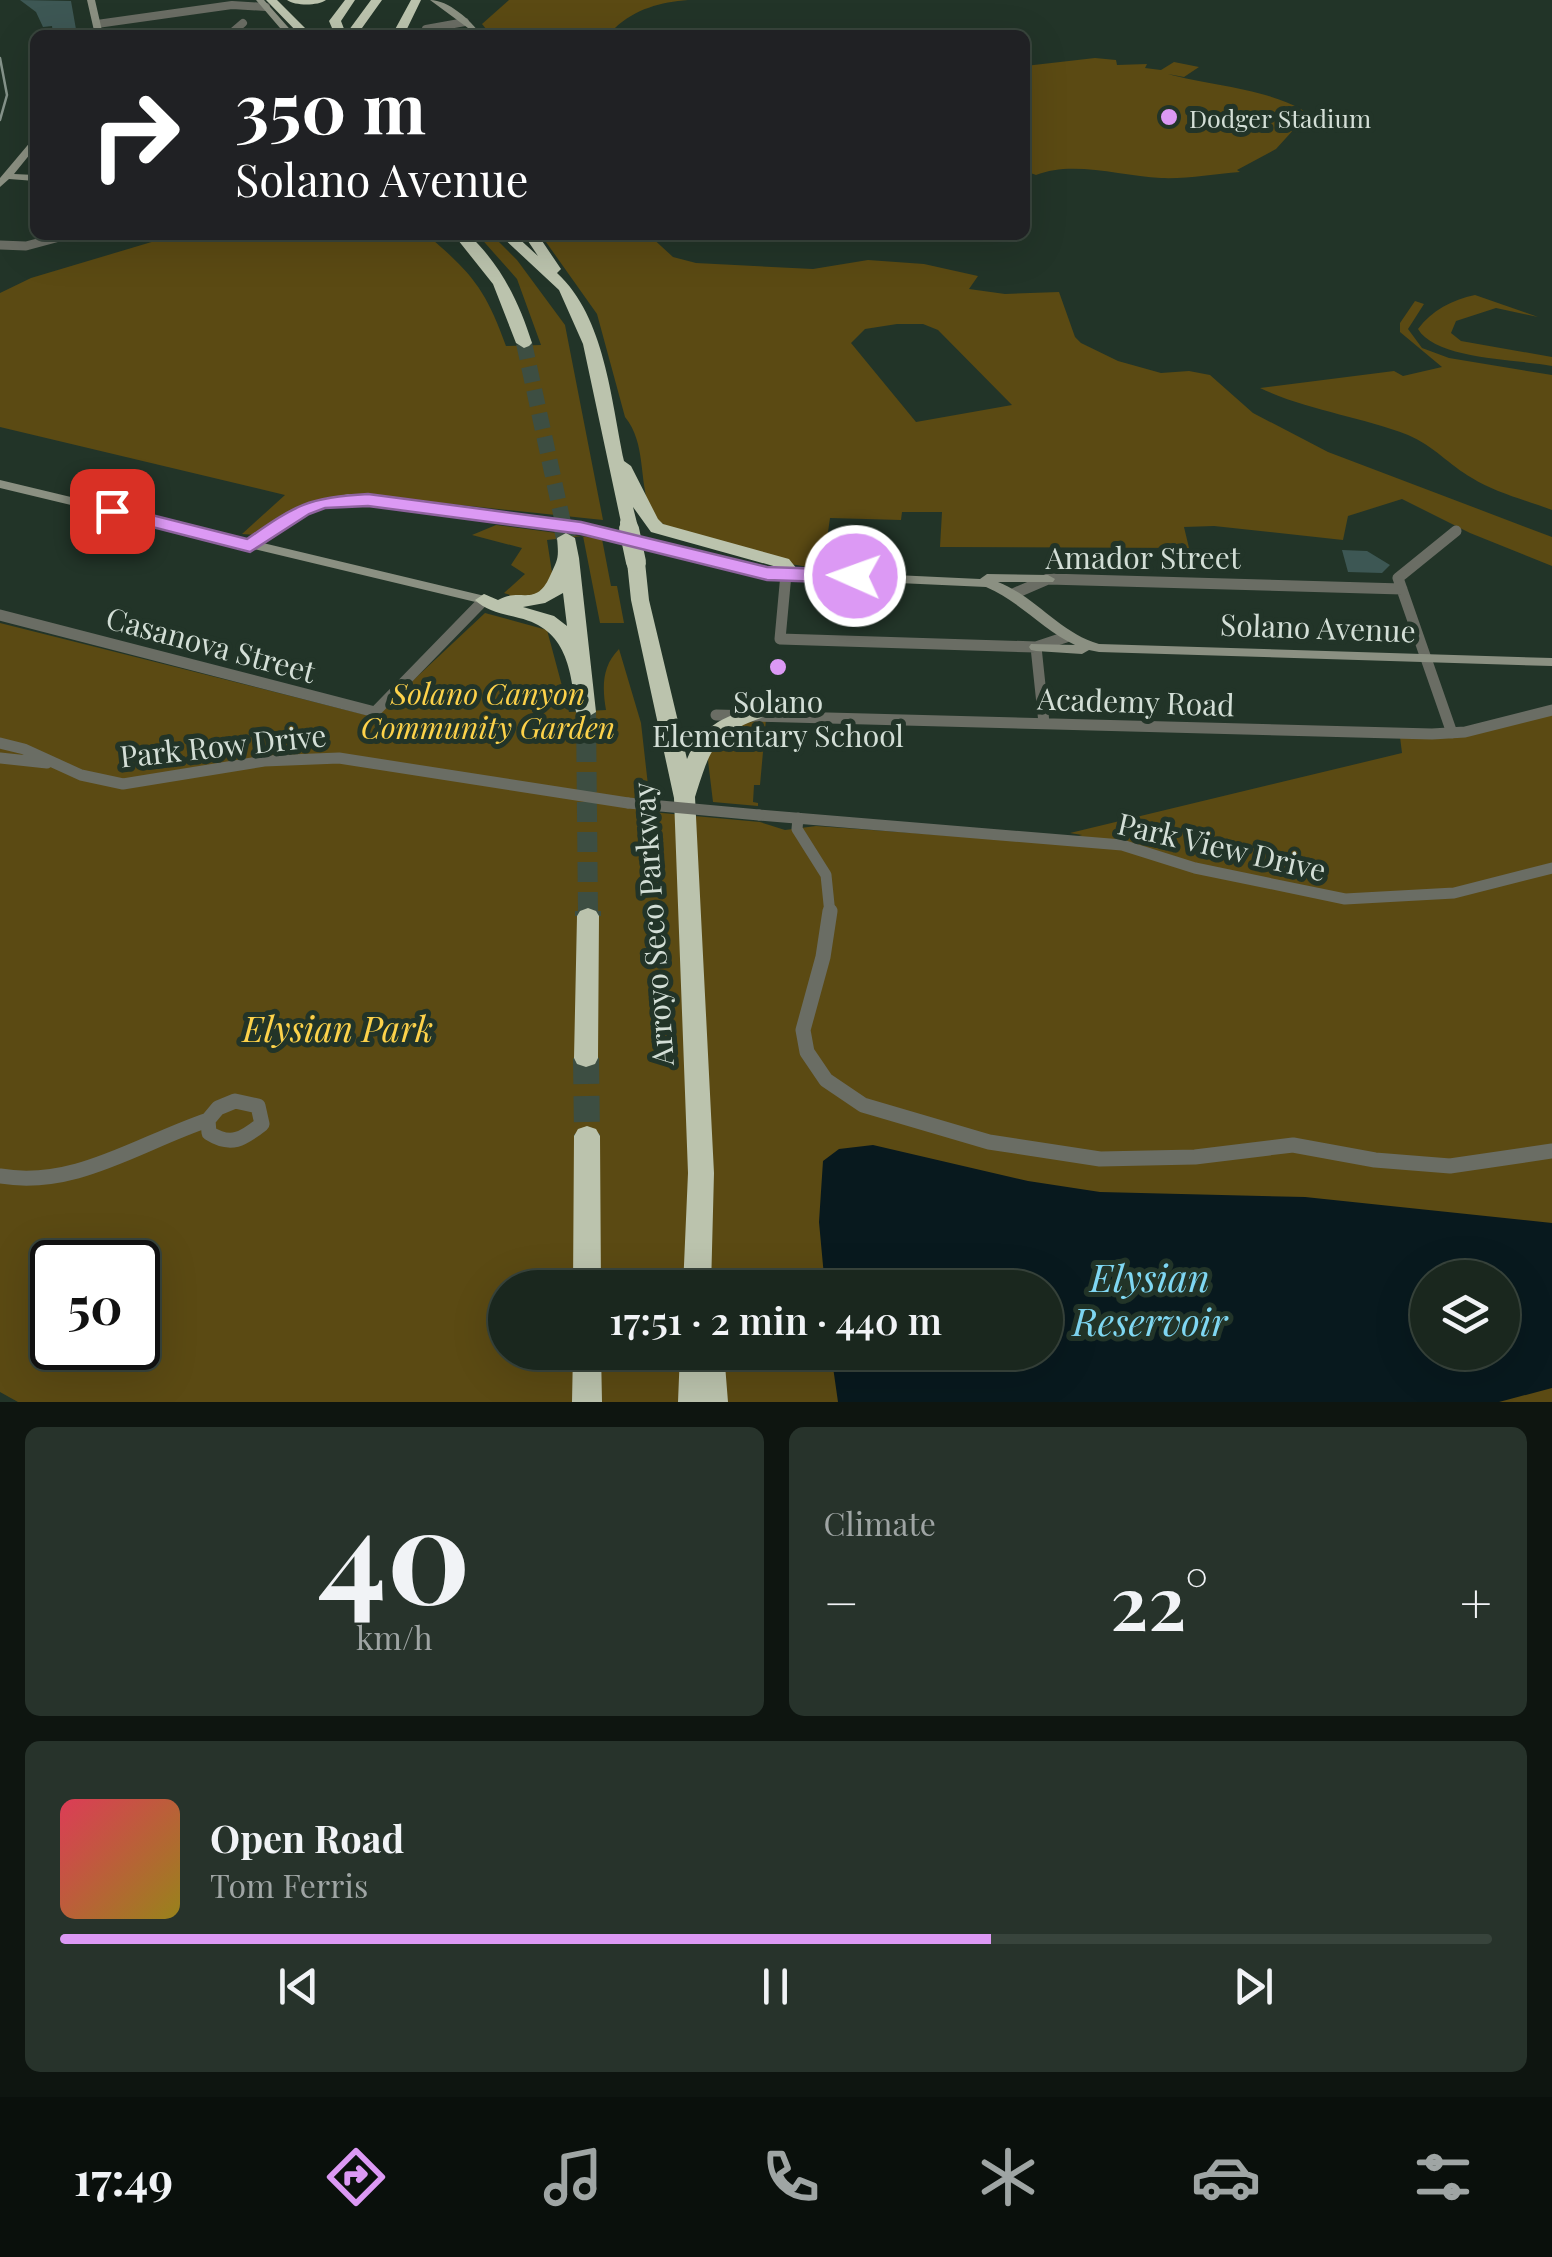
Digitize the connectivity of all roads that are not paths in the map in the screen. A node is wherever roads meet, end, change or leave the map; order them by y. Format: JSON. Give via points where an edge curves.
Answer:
{"nodes":[{"id":1,"x":91,"y":0,"type":"edge"},
{"id":2,"x":292,"y":0,"type":"edge"},
{"id":3,"x":321,"y":0,"type":"edge"},
{"id":4,"x":350,"y":0,"type":"edge"},
{"id":5,"x":377,"y":0,"type":"edge"},
{"id":6,"x":392,"y":0,"type":"edge"},
{"id":7,"x":416,"y":0,"type":"edge"},
{"id":8,"x":434,"y":0,"type":"edge"},
{"id":9,"x":264,"y":2,"type":"edge"},
{"id":10,"x":465,"y":22,"type":"junction"},
{"id":11,"x":243,"y":23,"type":"dead end"},
{"id":12,"x":426,"y":29,"type":"dead end"},
{"id":13,"x":98,"y":30,"type":"edge"},
{"id":14,"x":235,"y":30,"type":"edge"},
{"id":15,"x":287,"y":30,"type":"edge"},
{"id":16,"x":300,"y":30,"type":"edge"},
{"id":17,"x":339,"y":30,"type":"edge"},
{"id":18,"x":355,"y":30,"type":"edge"},
{"id":19,"x":372,"y":30,"type":"edge"},
{"id":20,"x":399,"y":30,"type":"edge"},
{"id":21,"x":472,"y":30,"type":"edge"},
{"id":22,"x":30,"y":148,"type":"edge"},
{"id":23,"x":30,"y":178,"type":"edge"},
{"id":24,"x":3,"y":180,"type":"edge"},
{"id":25,"x":48,"y":240,"type":"edge"},
{"id":26,"x":451,"y":240,"type":"edge"},
{"id":27,"x":465,"y":240,"type":"edge"},
{"id":28,"x":513,"y":240,"type":"edge"},
{"id":29,"x":534,"y":240,"type":"edge"},
{"id":30,"x":0,"y":245,"type":"edge"},
{"id":31,"x":499,"y":278,"type":"junction"},
{"id":32,"x":565,"y":288,"type":"junction"},
{"id":33,"x":524,"y":343,"type":"tunnel mouth"},
{"id":34,"x":615,"y":452,"type":"junction"},
{"id":35,"x":0,"y":484,"type":"edge"},
{"id":36,"x":1456,"y":530,"type":"dead end"},
{"id":37,"x":250,"y":546,"type":"junction"},
{"id":38,"x":786,"y":574,"type":"junction"},
{"id":39,"x":958,"y":579,"type":"junction"},
{"id":40,"x":1048,"y":579,"type":"junction"},
{"id":41,"x":1402,"y":589,"type":"junction"},
{"id":42,"x":1013,"y":594,"type":"junction"},
{"id":43,"x":484,"y":600,"type":"junction"},
{"id":44,"x":0,"y":615,"type":"edge"},
{"id":45,"x":1066,"y":637,"type":"junction"},
{"id":46,"x":1036,"y":647,"type":"junction"},
{"id":47,"x":1099,"y":648,"type":"junction"},
{"id":48,"x":1425,"y":658,"type":"junction"},
{"id":49,"x":1552,"y":662,"type":"edge"},
{"id":50,"x":581,"y":666,"type":"junction"},
{"id":51,"x":1552,"y":710,"type":"edge"},
{"id":52,"x":586,"y":712,"type":"tunnel mouth"},
{"id":53,"x":716,"y":714,"type":"dead end"},
{"id":54,"x":754,"y":714,"type":"junction"},
{"id":55,"x":1044,"y":723,"type":"junction"},
{"id":56,"x":1452,"y":733,"type":"junction"},
{"id":57,"x":0,"y":743,"type":"edge"},
{"id":58,"x":0,"y":758,"type":"edge"},
{"id":59,"x":51,"y":764,"type":"junction"},
{"id":60,"x":684,"y":798,"type":"junction"},
{"id":61,"x":759,"y":815,"type":"joint"},
{"id":62,"x":798,"y":818,"type":"junction"},
{"id":63,"x":1552,"y":868,"type":"edge"},
{"id":64,"x":588,"y":916,"type":"tunnel mouth"},
{"id":65,"x":586,"y":1058,"type":"tunnel mouth"},
{"id":66,"x":208,"y":1120,"type":"dead end"},
{"id":67,"x":588,"y":1136,"type":"tunnel mouth"},
{"id":68,"x":1552,"y":1152,"type":"edge"},
{"id":69,"x":701,"y":1173,"type":"junction"},
{"id":70,"x":0,"y":1176,"type":"edge"},
{"id":71,"x":587,"y":1270,"type":"edge"},
{"id":72,"x":698,"y":1270,"type":"edge"},
{"id":73,"x":706,"y":1270,"type":"edge"},
{"id":74,"x":587,"y":1370,"type":"edge"},
{"id":75,"x":693,"y":1370,"type":"edge"},
{"id":76,"x":711,"y":1370,"type":"edge"},
{"id":77,"x":587,"y":1402,"type":"edge"},
{"id":78,"x":692,"y":1402,"type":"edge"},
{"id":79,"x":713,"y":1402,"type":"edge"}],
"edges":[{"from":1,"to":13,"type":"main road"},
{"from":2,"to":3,"type":"highway"},
{"from":4,"to":17,"type":"highway","via":[[337,14]]},
{"from":5,"to":18,"type":"highway"},
{"from":6,"to":19,"type":"highway"},
{"from":7,"to":20,"type":"highway"},
{"from":8,"to":10,"type":"main road"},
{"from":9,"to":13,"type":"street"},
{"from":9,"to":15,"type":"main road"},
{"from":9,"to":16,"type":"highway"},
{"from":10,"to":12,"type":"street"},
{"from":10,"to":21,"type":"main road"},
{"from":11,"to":14,"type":"street"},
{"from":22,"to":24,"type":"main road"},
{"from":23,"to":24,"type":"main road"},
{"from":25,"to":30,"type":"street"},
{"from":26,"to":31,"type":"highway"},
{"from":27,"to":31,"type":"highway"},
{"from":28,"to":32,"type":"highway","name":"Arroyo Seco Parkway"},
{"from":29,"to":32,"type":"highway"},
{"from":31,"to":33,"type":"highway"},
{"from":32,"to":34,"type":"highway","name":"Arroyo Seco Parkway","via":[[591,344]]},
{"from":34,"to":38,"type":"highway","via":[[650,522],[783,564]]},
{"from":34,"to":60,"type":"highway","name":"Arroyo Seco Parkway","bridge":true},
{"from":35,"to":37,"type":"main road"},
{"from":36,"to":41,"type":"street","via":[[1398,578]]},
{"from":37,"to":38,"type":"main road","name":"Amador Street","via":[[302,510],[348,498],[552,522],[744,570]]},
{"from":37,"to":43,"type":"main road"},
{"from":38,"to":39,"type":"main road","name":"Amador Street"},
{"from":38,"to":46,"type":"street","via":[[780,639]]},
{"from":39,"to":40,"type":"main road"},
{"from":39,"to":42,"type":"main road","name":"Amador Street"},
{"from":40,"to":41,"type":"street","name":"Amador Street"},
{"from":40,"to":42,"type":"street","name":"Amador Street"},
{"from":41,"to":48,"type":"street"},
{"from":42,"to":45,"type":"main road","name":"Solano Avenue"},
{"from":43,"to":44,"type":"street","name":"Casanova Street","via":[[375,712]]},
{"from":43,"to":50,"type":"highway","via":[[551,622]]},
{"from":43,"to":50,"type":"highway","via":[[546,598],[556,590],[568,548]]},
{"from":45,"to":46,"type":"street"},
{"from":45,"to":47,"type":"main road","name":"Solano Avenue"},
{"from":46,"to":47,"type":"main road"},
{"from":46,"to":55,"type":"street"},
{"from":47,"to":48,"type":"main road","name":"Solano Avenue"},
{"from":48,"to":49,"type":"main road","name":"Solano Avenue"},
{"from":48,"to":56,"type":"street"},
{"from":50,"to":52,"type":"highway"},
{"from":51,"to":56,"type":"street","name":"Academy Road"},
{"from":53,"to":54,"type":"street","name":"Academy Road"},
{"from":54,"to":55,"type":"street","name":"Academy Road"},
{"from":54,"to":60,"type":"highway","via":[[707,735]]},
{"from":55,"to":56,"type":"street","name":"Academy Road"},
{"from":57,"to":59,"type":"street"},
{"from":58,"to":59,"type":"street"},
{"from":59,"to":61,"type":"street","name":"Park Row Drive","bridge":true,"via":[[123,784],[300,757],[374,761],[491,785]]},
{"from":60,"to":69,"type":"highway","name":"Arroyo Seco Parkway"},
{"from":61,"to":62,"type":"street","name":"Park View Drive"},
{"from":62,"to":63,"type":"street","name":"Park View Drive","via":[[1122,845],[1195,868],[1345,899],[1454,893]]},
{"from":62,"to":68,"type":"street","via":[[797,828],[828,882],[830,905],[804,1046],[826,1080],[863,1104],[989,1142],[1100,1158],[1293,1145],[1450,1166]]},
{"from":64,"to":65,"type":"highway"},
{"from":66,"to":70,"type":"street","via":[[58,1177]]},
{"from":67,"to":71,"type":"highway"},
{"from":69,"to":72,"type":"highway","name":"Arroyo Seco Parkway"},
{"from":69,"to":73,"type":"highway"},
{"from":74,"to":77,"type":"highway"},
{"from":75,"to":78,"type":"highway"},
{"from":76,"to":79,"type":"highway"}]}
